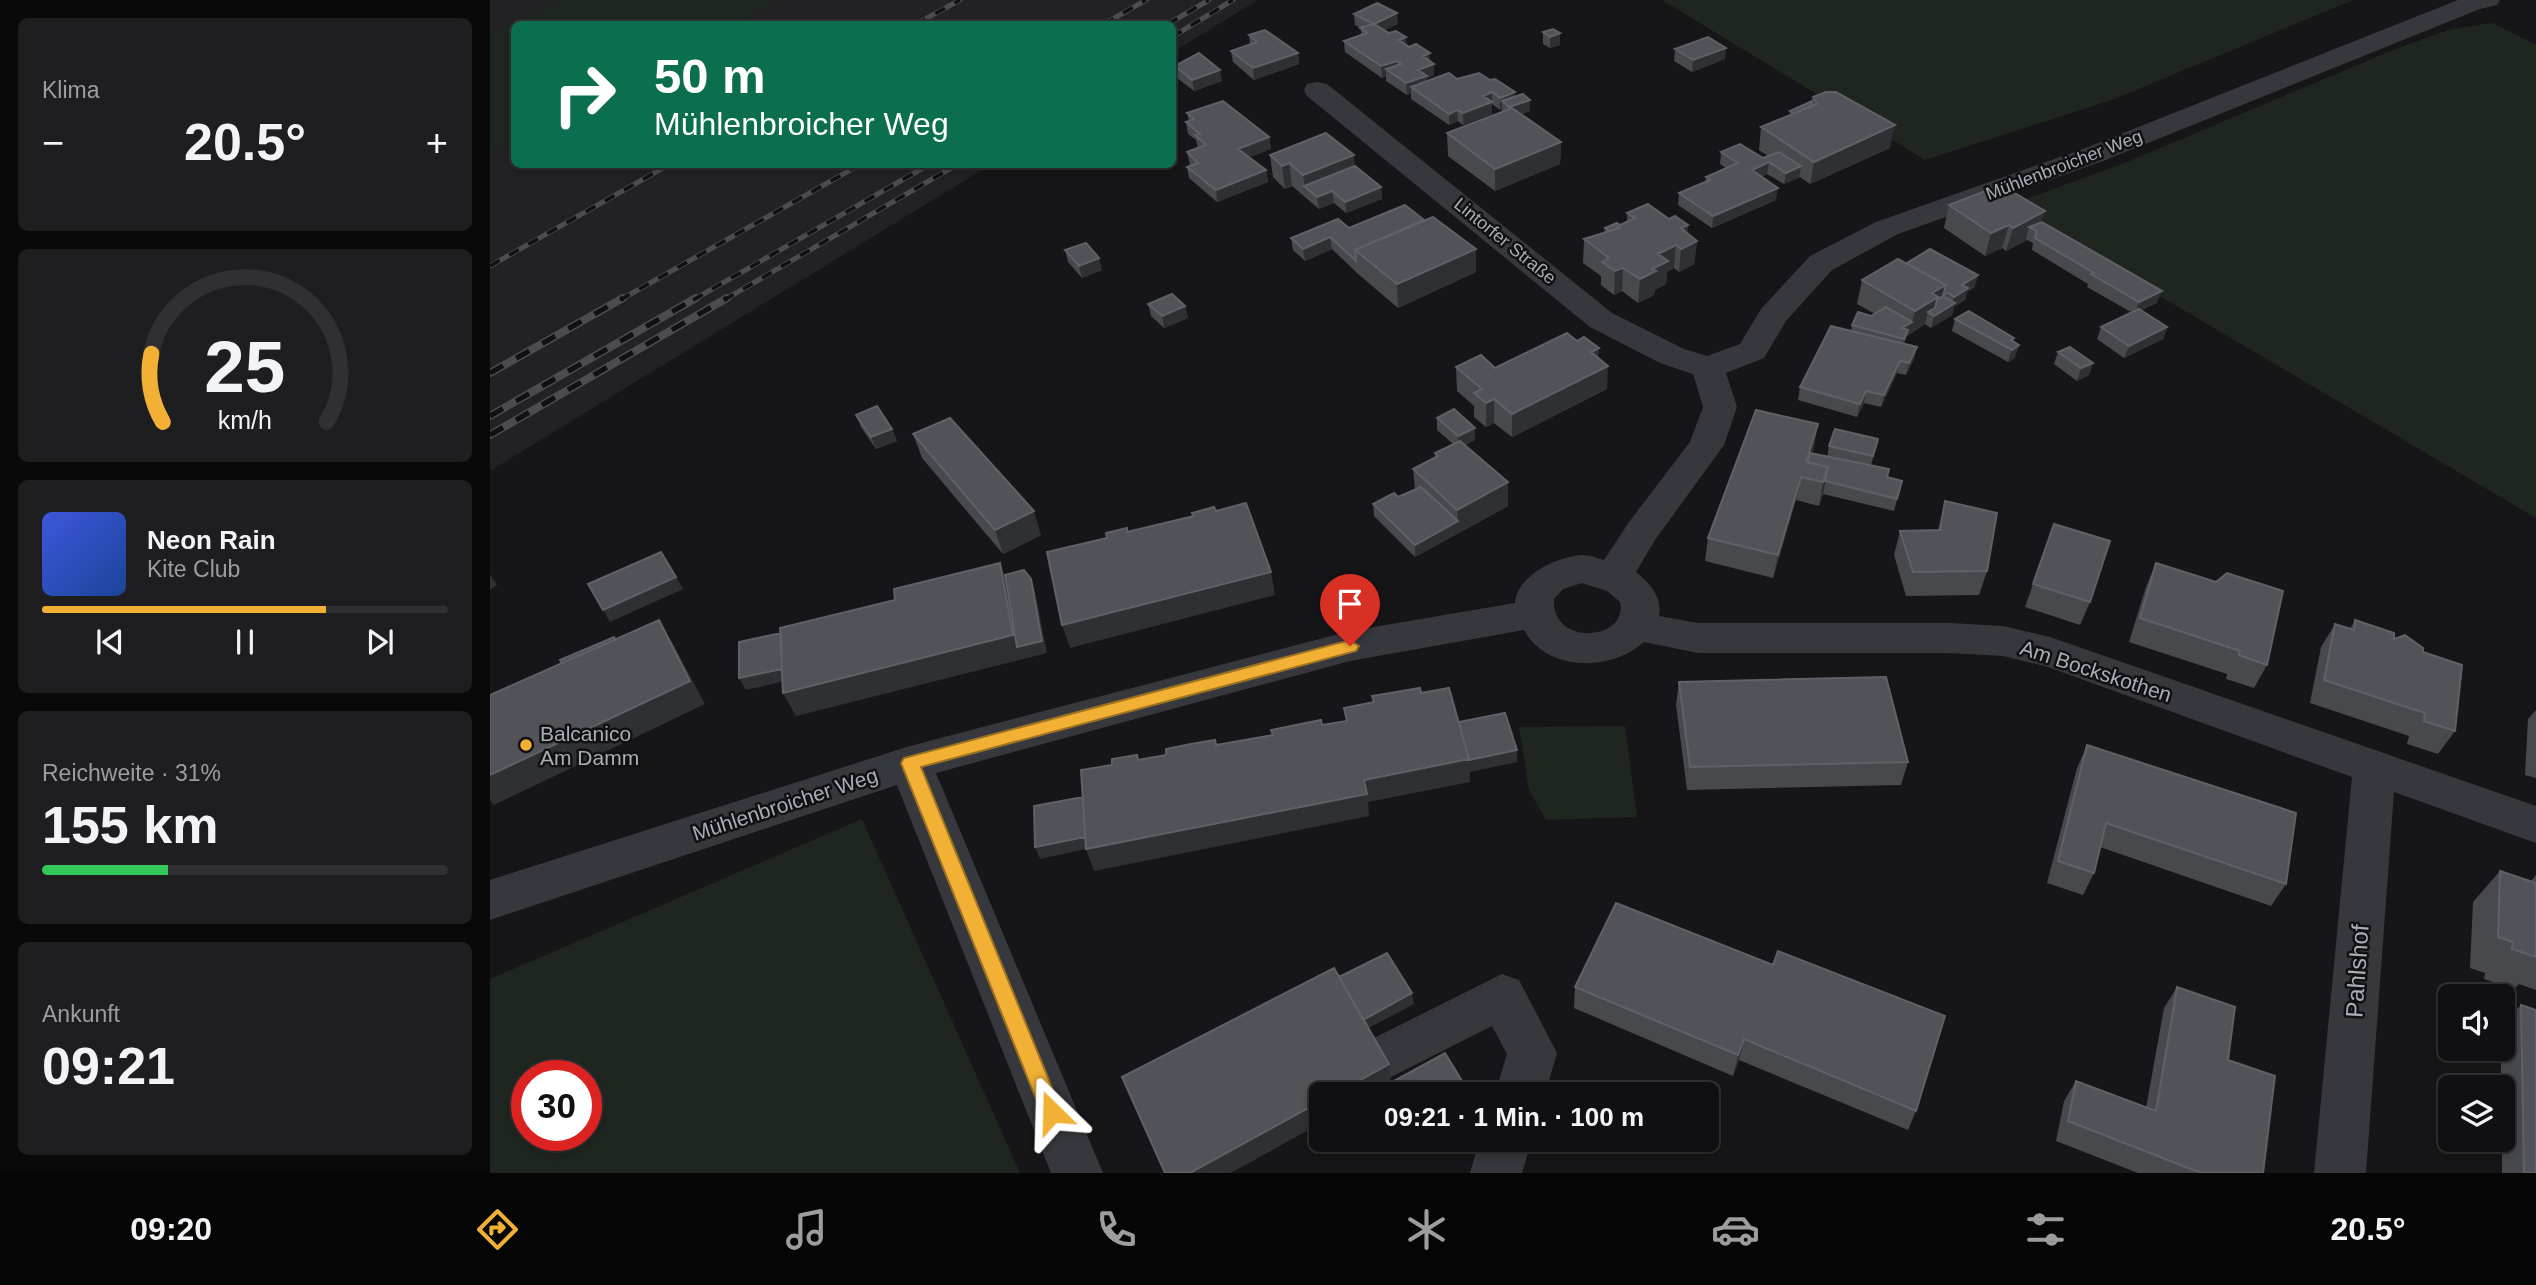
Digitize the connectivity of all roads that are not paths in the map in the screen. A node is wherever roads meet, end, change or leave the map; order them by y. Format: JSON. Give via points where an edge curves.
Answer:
{"nodes":[{"id":1,"x":2488,"y":0,"type":"edge"},
{"id":2,"x":1317,"y":90,"type":"dead end"},
{"id":3,"x":1707,"y":368,"type":"junction"},
{"id":4,"x":1614,"y":576,"type":"junction"},
{"id":5,"x":1532,"y":614,"type":"junction"},
{"id":6,"x":1636,"y":625,"type":"junction"},
{"id":7,"x":910,"y":763,"type":"junction"},
{"id":8,"x":2374,"y":768,"type":"junction"},
{"id":9,"x":2536,"y":825,"type":"edge"},
{"id":10,"x":490,"y":900,"type":"edge"},
{"id":11,"x":1387,"y":1056,"type":"edge"},
{"id":12,"x":1524,"y":1082,"type":"edge"},
{"id":13,"x":1502,"y":1152,"type":"edge"},
{"id":14,"x":1077,"y":1173,"type":"edge"},
{"id":15,"x":1496,"y":1173,"type":"edge"},
{"id":16,"x":2340,"y":1173,"type":"edge"}],
"edges":[{"from":1,"to":3,"type":"street","name":"Mühlenbroicher Weg","via":[[2081,159],[1887,228],[1821,263],[1772,316],[1752,351]]},
{"from":2,"to":3,"type":"street","name":"Lintorfer Straße","via":[[1601,320],[1672,356]]},
{"from":3,"to":4,"type":"street","via":[[1720,407],[1706,445]]},
{"from":4,"to":5,"type":"street","via":[[1581,569],[1550,578],[1539,587]]},
{"from":4,"to":6,"type":"street","via":[[1636,594],[1640,614]]},
{"from":5,"to":6,"type":"street","via":[[1548,636],[1584,649],[1615,643]]},
{"from":5,"to":7,"type":"street","name":"Mühlenbroicher Weg","via":[[1350,646]]},
{"from":6,"to":8,"type":"street","name":"Am Bockskothen","via":[[1698,638],[2003,641],[2050,652]]},
{"from":7,"to":10,"type":"street","name":"Mühlenbroicher Weg"},
{"from":7,"to":14,"type":"street"},
{"from":8,"to":9,"type":"street","name":"Am Bockskothen"},
{"from":8,"to":16,"type":"street","name":"Pahlshof"},
{"from":11,"to":12,"type":"street","via":[[1502,996],[1532,1053]]},
{"from":13,"to":15,"type":"street"}]}
